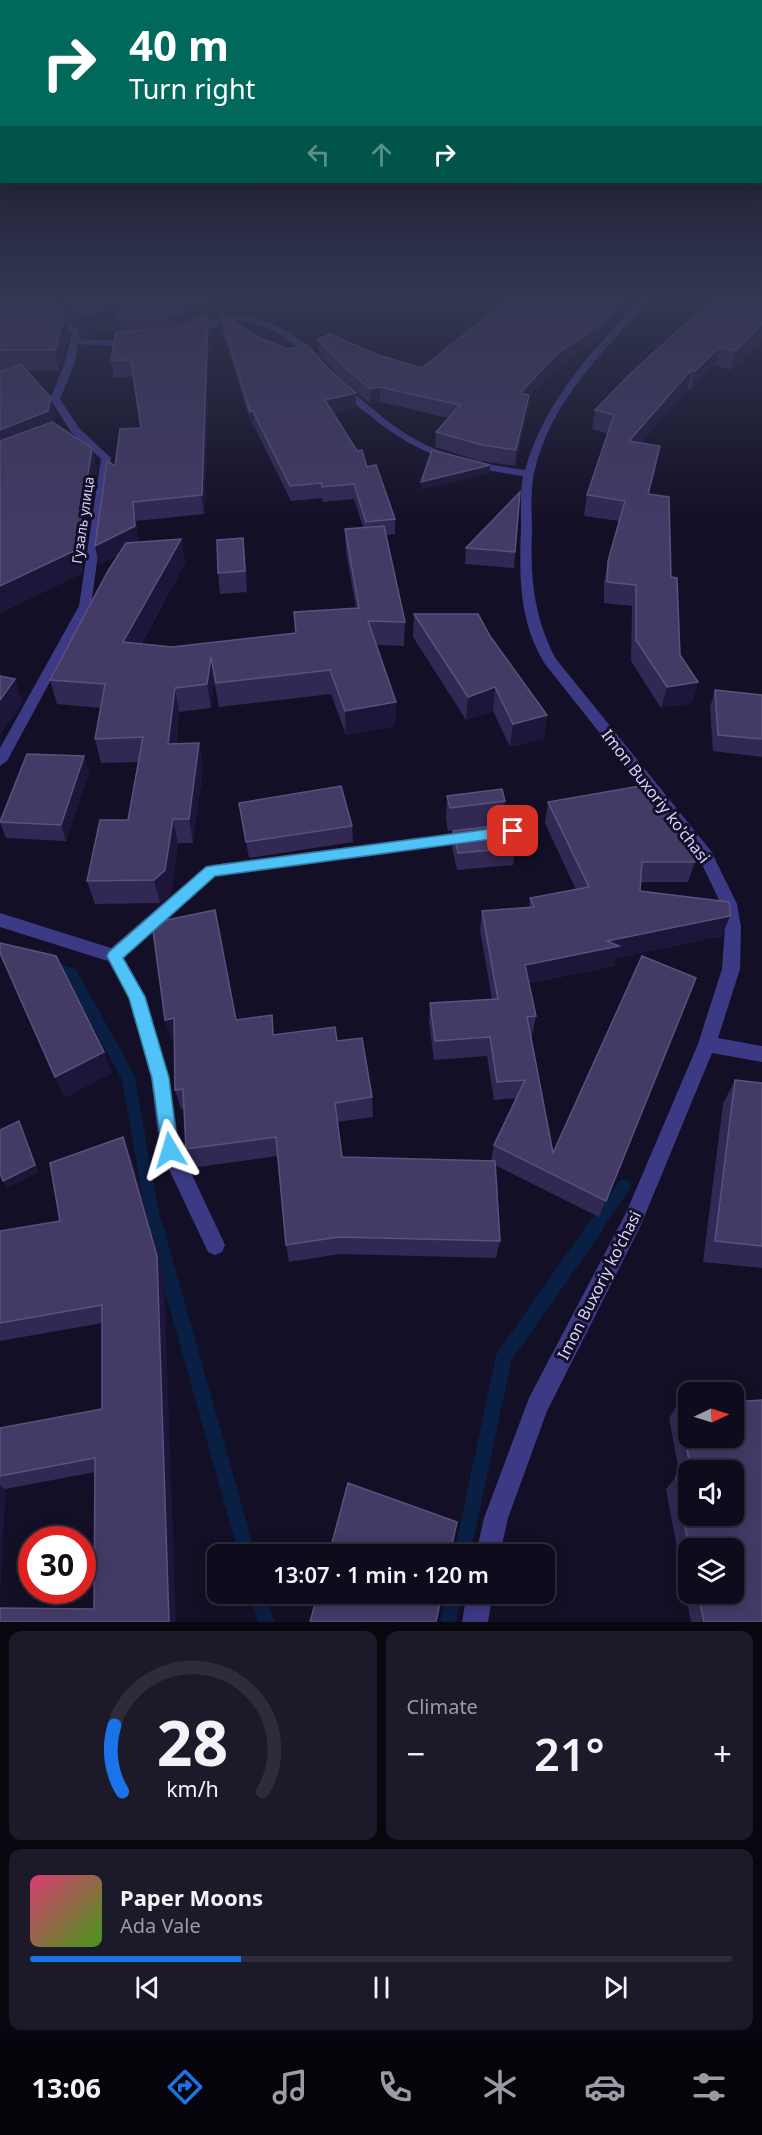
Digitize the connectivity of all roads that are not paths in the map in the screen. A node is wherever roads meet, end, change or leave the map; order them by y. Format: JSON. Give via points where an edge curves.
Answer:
{"nodes":[{"id":1,"x":66,"y":373,"type":"edge"},
{"id":2,"x":578,"y":373,"type":"edge"},
{"id":3,"x":335,"y":381,"type":"edge"},
{"id":4,"x":529,"y":474,"type":"junction"},
{"id":5,"x":0,"y":761,"type":"edge"},
{"id":6,"x":513,"y":831,"type":"edge"},
{"id":7,"x":0,"y":920,"type":"edge"},
{"id":8,"x":114,"y":956,"type":"junction"},
{"id":9,"x":707,"y":1044,"type":"junction"},
{"id":10,"x":762,"y":1054,"type":"edge"},
{"id":11,"x":215,"y":1245,"type":"dead end"},
{"id":12,"x":490,"y":1544,"type":"edge"},
{"id":13,"x":478,"y":1604,"type":"edge"},
{"id":14,"x":475,"y":1622,"type":"edge"}],
"edges":[{"from":1,"to":5,"type":"street","name":"Гузаль улица","via":[[55,399],[70,432],[106,458],[85,606]]},
{"from":2,"to":4,"type":"street","name":"Imon Buxoriy ko'chasi","via":[[550,417]]},
{"from":3,"to":4,"type":"street","via":[[377,418],[430,452],[478,466]]},
{"from":4,"to":9,"type":"street","name":"Imon Buxoriy ko'chasi","via":[[523,564],[530,612],[543,647],[560,674],[705,855],[729,904],[733,927],[731,969]]},
{"from":6,"to":8,"type":"street","via":[[211,871]]},
{"from":7,"to":8,"type":"street"},
{"from":8,"to":11,"type":"street","via":[[137,997],[160,1078],[170,1150]]},
{"from":9,"to":10,"type":"street"},
{"from":9,"to":12,"type":"street","name":"Imon Buxoriy ko'chasi","via":[[633,1220],[537,1406]]},
{"from":13,"to":14,"type":"street"}]}
